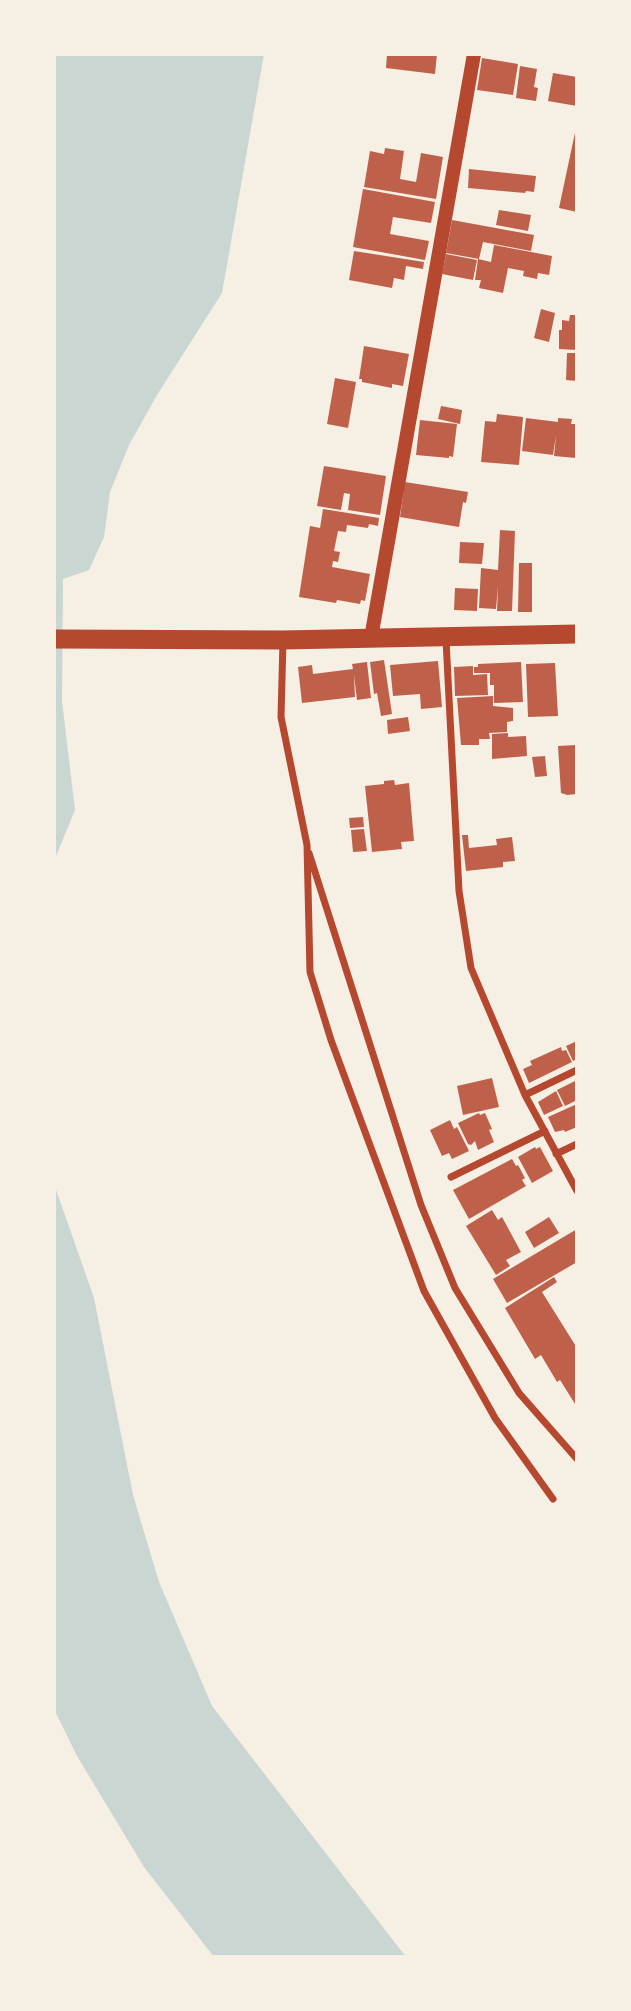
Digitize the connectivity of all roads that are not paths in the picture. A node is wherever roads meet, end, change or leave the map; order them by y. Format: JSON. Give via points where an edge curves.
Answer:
{"nodes":[{"id":1,"x":474,"y":54,"type":"edge"},
{"id":2,"x":577,"y":634,"type":"edge"},
{"id":3,"x":446,"y":636,"type":"junction"},
{"id":4,"x":371,"y":638,"type":"junction"},
{"id":5,"x":54,"y":639,"type":"edge"},
{"id":6,"x":276,"y":640,"type":"junction"},
{"id":7,"x":307,"y":845,"type":"junction"},
{"id":8,"x":577,"y":1070,"type":"edge"},
{"id":9,"x":525,"y":1095,"type":"junction"},
{"id":10,"x":545,"y":1131,"type":"junction"},
{"id":11,"x":577,"y":1144,"type":"edge"},
{"id":12,"x":556,"y":1154,"type":"junction"},
{"id":13,"x":451,"y":1177,"type":"dead end"},
{"id":14,"x":577,"y":1191,"type":"edge"},
{"id":15,"x":577,"y":1459,"type":"edge"},
{"id":16,"x":553,"y":1499,"type":"dead end"}],
"edges":[{"from":1,"to":4,"type":"main road"},
{"from":2,"to":3,"type":"highway"},
{"from":3,"to":4,"type":"highway"},
{"from":3,"to":9,"type":"street","via":[[459,891],[471,968]]},
{"from":4,"to":6,"type":"highway"},
{"from":5,"to":6,"type":"highway"},
{"from":6,"to":7,"type":"street","via":[[281,717]]},
{"from":7,"to":15,"type":"street","via":[[421,1205],[455,1288],[519,1393]]},
{"from":7,"to":16,"type":"street","via":[[310,972],[424,1292],[495,1418]]},
{"from":8,"to":9,"type":"street"},
{"from":9,"to":10,"type":"street"},
{"from":10,"to":12,"type":"street"},
{"from":10,"to":13,"type":"street"},
{"from":11,"to":12,"type":"street"},
{"from":12,"to":14,"type":"street"}]}
